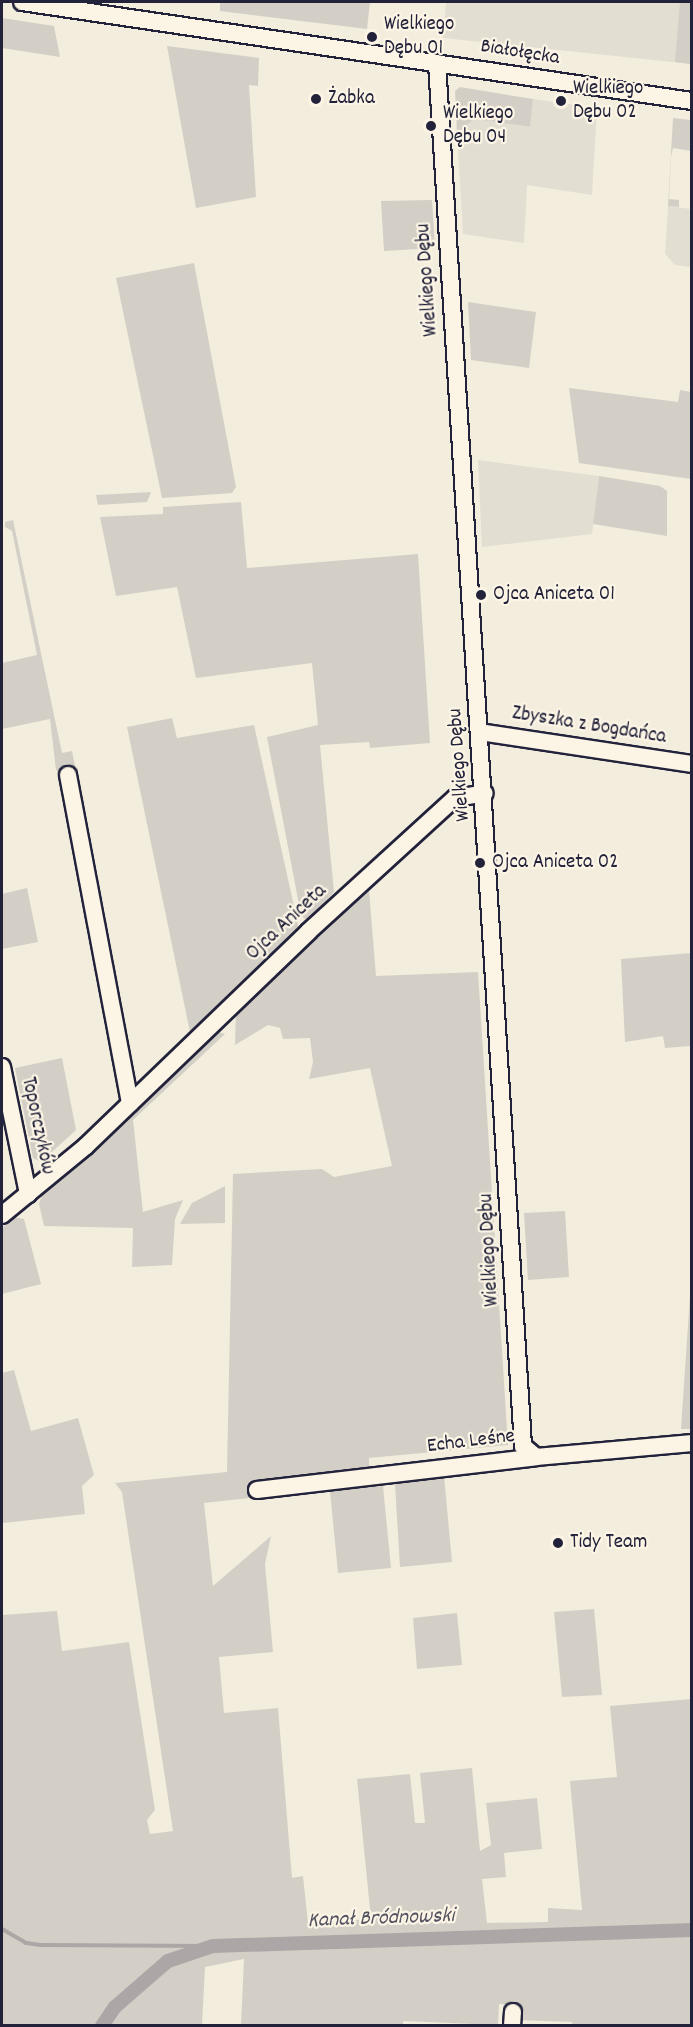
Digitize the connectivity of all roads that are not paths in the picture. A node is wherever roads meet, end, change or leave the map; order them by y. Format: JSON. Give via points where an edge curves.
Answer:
{"nodes":[{"id":1,"x":22,"y":2,"type":"edge"},
{"id":2,"x":437,"y":63,"type":"junction"},
{"id":3,"x":692,"y":101,"type":"edge"},
{"id":4,"x":480,"y":732,"type":"junction"},
{"id":5,"x":692,"y":764,"type":"edge"},
{"id":6,"x":68,"y":775,"type":"dead end"},
{"id":7,"x":485,"y":793,"type":"junction"},
{"id":8,"x":2,"y":1067,"type":"edge"},
{"id":9,"x":130,"y":1103,"type":"junction"},
{"id":10,"x":28,"y":1194,"type":"junction"},
{"id":11,"x":2,"y":1215,"type":"edge"},
{"id":12,"x":692,"y":1443,"type":"edge"},
{"id":13,"x":536,"y":1456,"type":"junction"},
{"id":14,"x":257,"y":1490,"type":"dead end"}],
"edges":[{"from":1,"to":2,"type":"street","name":"Białołęcka"},
{"from":2,"to":3,"type":"street","name":"Białołęcka"},
{"from":2,"to":4,"type":"street","name":"Wielkiego Dębu"},
{"from":4,"to":5,"type":"street","name":"Zbyszka z Bogdańca"},
{"from":4,"to":7,"type":"street","name":"Wielkiego Dębu"},
{"from":6,"to":9,"type":"street"},
{"from":7,"to":9,"type":"street","name":"Ojca Aniceta","via":[[455,798]]},
{"from":7,"to":13,"type":"street","name":"Wielkiego Dębu","via":[[523,1446]]},
{"from":8,"to":10,"type":"street","name":"Toporczyków"},
{"from":9,"to":10,"type":"street","name":"Ojca Aniceta"},
{"from":10,"to":11,"type":"street","name":"Ojca Aniceta"},
{"from":12,"to":13,"type":"street","name":"Echa Leśne"},
{"from":13,"to":14,"type":"street","name":"Echa Leśne"}]}
